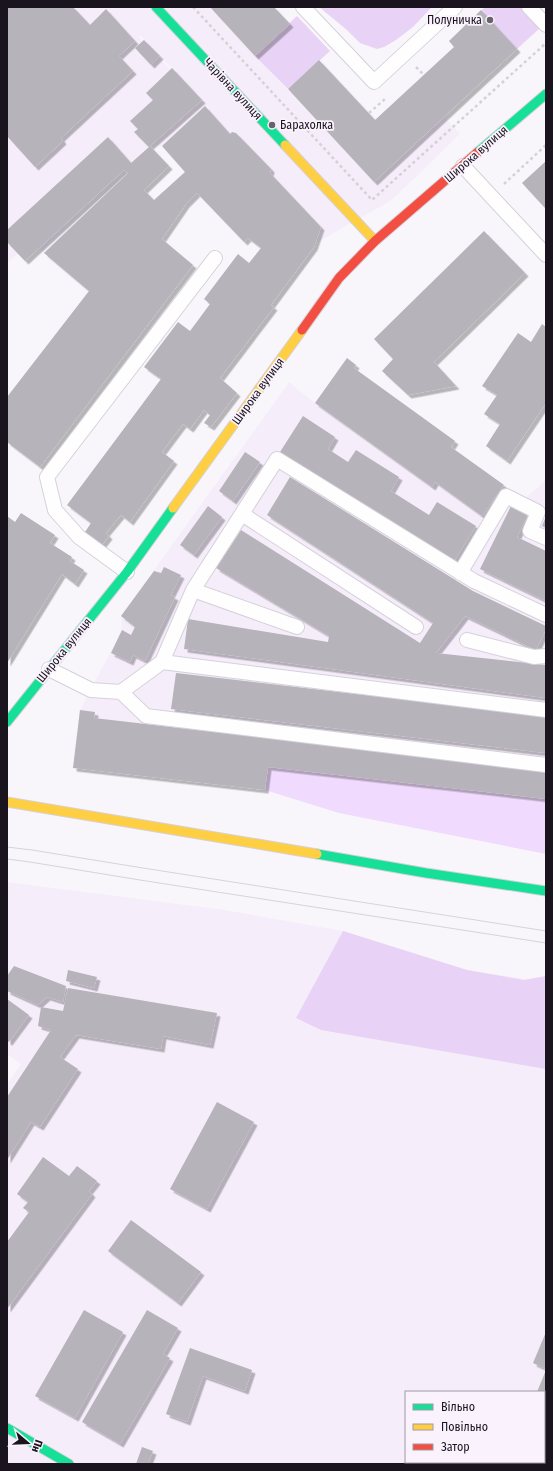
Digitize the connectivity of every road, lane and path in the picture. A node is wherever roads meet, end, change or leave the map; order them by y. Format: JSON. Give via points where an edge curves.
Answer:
{"nodes":[{"id":1,"x":156,"y":7,"type":"edge"},
{"id":2,"x":193,"y":7,"type":"edge"},
{"id":3,"x":303,"y":7,"type":"edge"},
{"id":4,"x":455,"y":7,"type":"edge"},
{"id":5,"x":529,"y":7,"type":"edge"},
{"id":6,"x":546,"y":25,"type":"edge"},
{"id":7,"x":546,"y":43,"type":"edge"},
{"id":8,"x":546,"y":94,"type":"edge"},
{"id":9,"x":546,"y":145,"type":"edge"},
{"id":10,"x":463,"y":166,"type":"junction"},
{"id":11,"x":490,"y":196,"type":"junction"},
{"id":12,"x":375,"y":241,"type":"junction"},
{"id":13,"x":546,"y":255,"type":"edge"},
{"id":14,"x":215,"y":258,"type":"dead end"},
{"id":15,"x":242,"y":514,"type":"junction"},
{"id":16,"x":546,"y":538,"type":"edge"},
{"id":17,"x":127,"y":572,"type":"junction"},
{"id":18,"x":460,"y":573,"type":"junction"},
{"id":19,"x":193,"y":590,"type":"junction"},
{"id":20,"x":546,"y":615,"type":"edge"},
{"id":21,"x":297,"y":627,"type":"dead end"},
{"id":22,"x":416,"y":627,"type":"dead end"},
{"id":23,"x":467,"y":640,"type":"dead end"},
{"id":24,"x":546,"y":656,"type":"edge"},
{"id":25,"x":162,"y":662,"type":"junction"},
{"id":26,"x":49,"y":669,"type":"junction"},
{"id":27,"x":122,"y":692,"type":"junction"},
{"id":28,"x":546,"y":710,"type":"edge"},
{"id":29,"x":7,"y":722,"type":"edge"},
{"id":30,"x":546,"y":765,"type":"edge"},
{"id":31,"x":7,"y":802,"type":"edge"},
{"id":32,"x":546,"y":892,"type":"edge"},
{"id":33,"x":7,"y":1428,"type":"edge"},
{"id":34,"x":69,"y":1464,"type":"edge"}],
"edges":[{"from":1,"to":12,"type":"street","name":"Чарівна вулиця"},
{"from":2,"to":7,"type":"path","via":[[372,200]]},
{"from":3,"to":4,"type":"lane","via":[[374,82]]},
{"from":5,"to":6,"type":"lane"},
{"from":8,"to":10,"type":"street","name":"Широка вулиця"},
{"from":9,"to":11,"type":"path"},
{"from":10,"to":11,"type":"lane"},
{"from":10,"to":12,"type":"street","name":"Широка вулиця"},
{"from":11,"to":13,"type":"lane"},
{"from":12,"to":17,"type":"street","name":"Широка вулиця","via":[[340,278]]},
{"from":14,"to":17,"type":"lane","via":[[47,477],[55,510],[79,537]]},
{"from":15,"to":18,"type":"lane","via":[[277,459]]},
{"from":15,"to":19,"type":"lane"},
{"from":15,"to":22,"type":"lane"},
{"from":16,"to":18,"type":"lane","via":[[530,531],[538,512],[506,496]]},
{"from":17,"to":26,"type":"street","name":"Широка вулиця"},
{"from":18,"to":20,"type":"lane"},
{"from":19,"to":21,"type":"lane"},
{"from":19,"to":25,"type":"lane"},
{"from":23,"to":24,"type":"lane","via":[[534,657]]},
{"from":25,"to":27,"type":"lane"},
{"from":25,"to":28,"type":"lane"},
{"from":26,"to":27,"type":"lane","via":[[90,690]]},
{"from":26,"to":29,"type":"street","name":"Широка вулиця"},
{"from":27,"to":30,"type":"lane","via":[[146,716]]},
{"from":31,"to":32,"type":"street"},
{"from":33,"to":34,"type":"street"}]}
